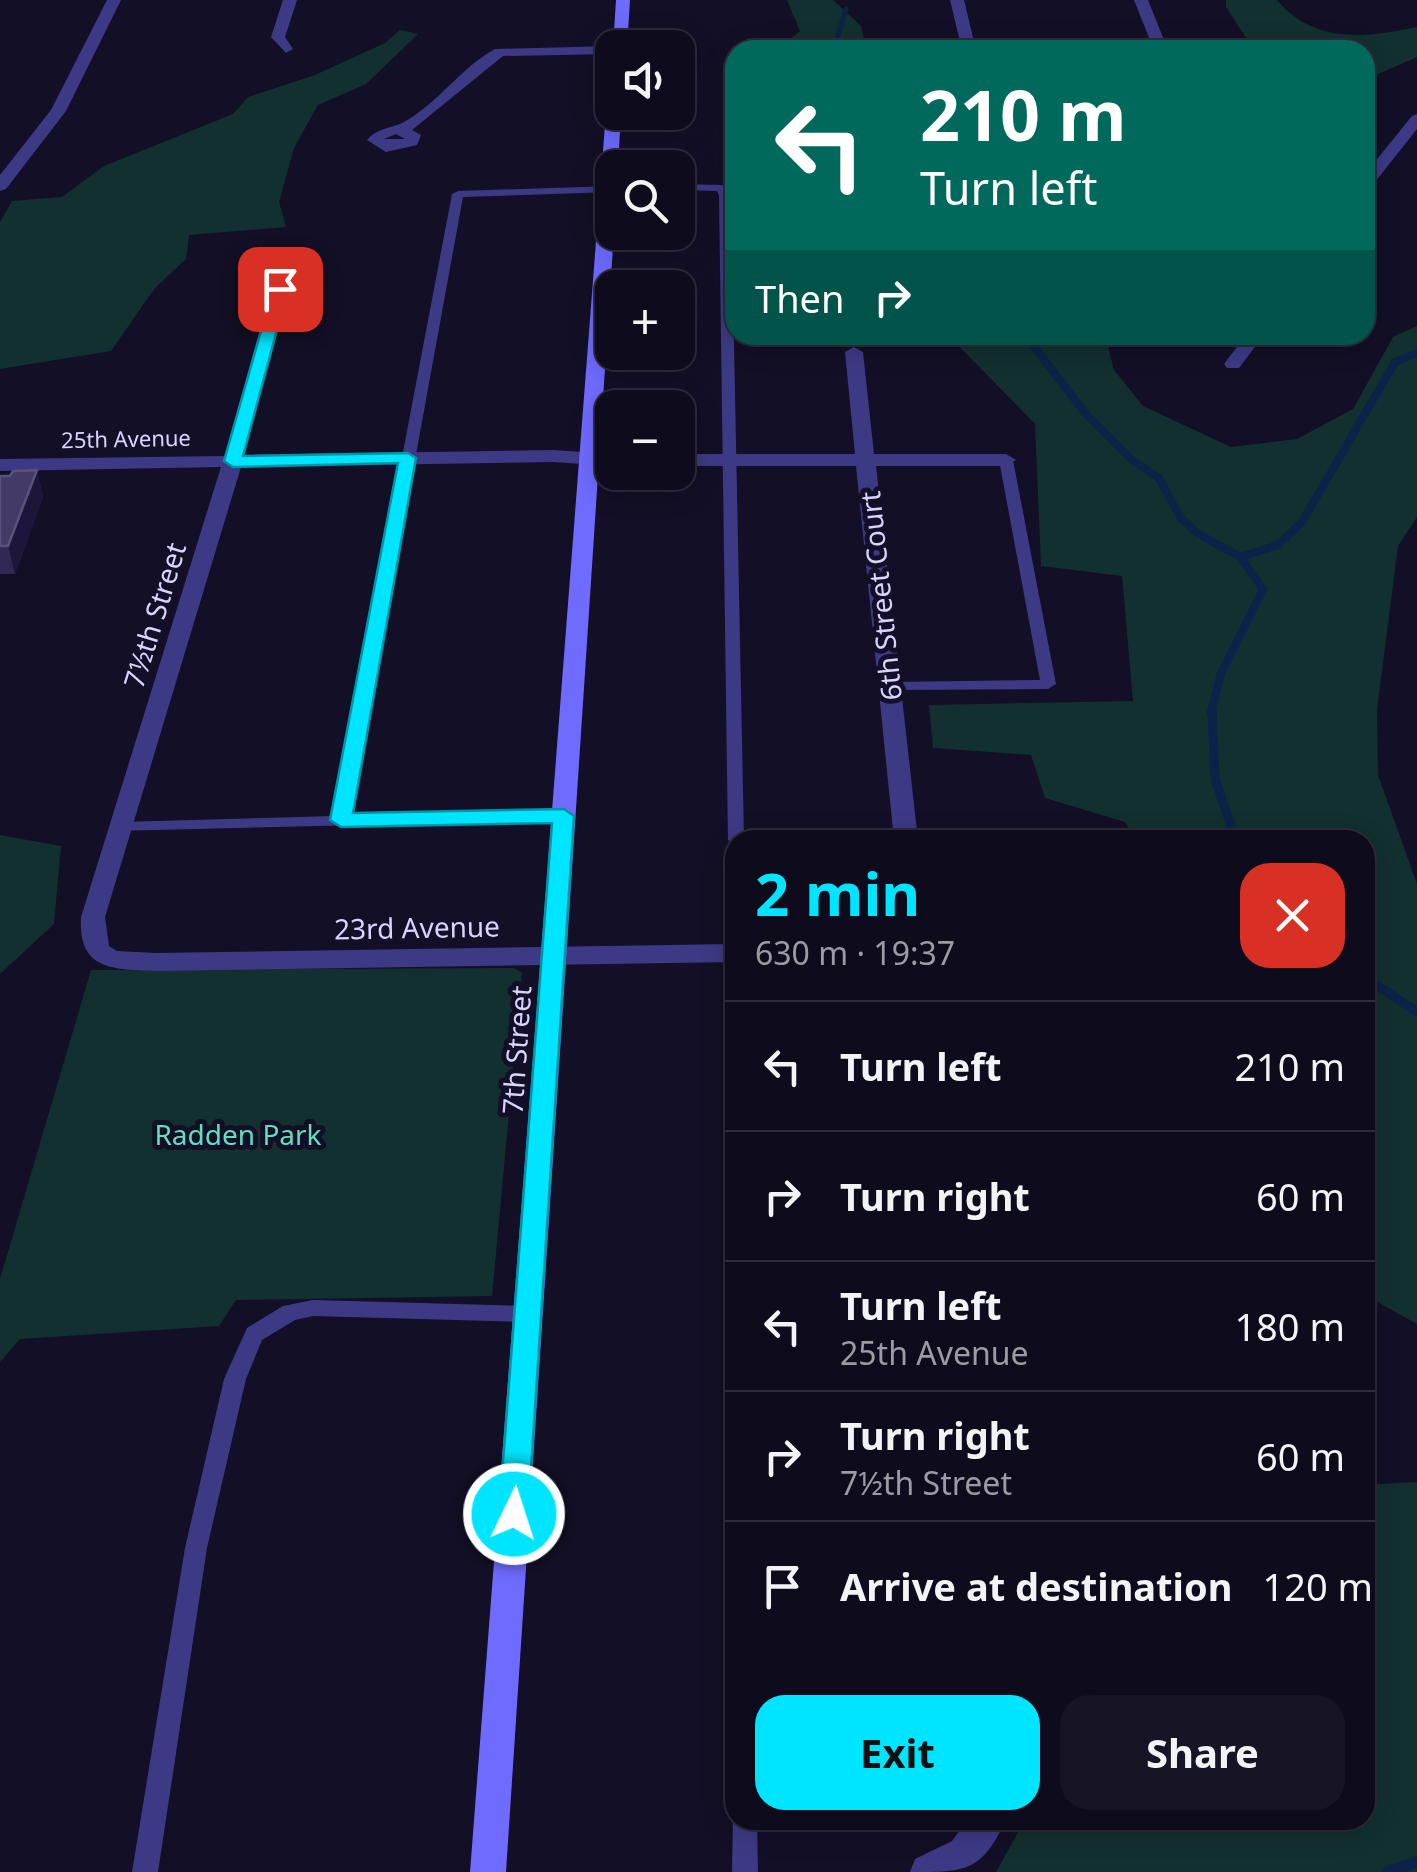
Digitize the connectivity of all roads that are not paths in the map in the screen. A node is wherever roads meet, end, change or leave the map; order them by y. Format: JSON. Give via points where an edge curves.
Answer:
{"nodes":[{"id":1,"x":114,"y":0,"type":"edge"},
{"id":2,"x":290,"y":0,"type":"edge"},
{"id":3,"x":623,"y":0,"type":"edge"},
{"id":4,"x":958,"y":0,"type":"edge"},
{"id":5,"x":1141,"y":0,"type":"edge"},
{"id":6,"x":621,"y":30,"type":"edge"},
{"id":7,"x":967,"y":40,"type":"edge"},
{"id":8,"x":1157,"y":40,"type":"edge"},
{"id":9,"x":286,"y":48,"type":"dead end"},
{"id":10,"x":595,"y":50,"type":"edge"},
{"id":11,"x":1417,"y":118,"type":"edge"},
{"id":12,"x":401,"y":131,"type":"dead end"},
{"id":13,"x":1375,"y":171,"type":"edge"},
{"id":14,"x":0,"y":186,"type":"edge"},
{"id":15,"x":695,"y":186,"type":"edge"},
{"id":16,"x":595,"y":189,"type":"edge"},
{"id":17,"x":725,"y":195,"type":"edge"},
{"id":18,"x":608,"y":250,"type":"edge"},
{"id":19,"x":280,"y":289,"type":"dead end"},
{"id":20,"x":727,"y":345,"type":"edge"},
{"id":21,"x":1248,"y":345,"type":"edge"},
{"id":22,"x":854,"y":352,"type":"dead end"},
{"id":23,"x":1234,"y":364,"type":"dead end"},
{"id":24,"x":603,"y":390,"type":"edge"},
{"id":25,"x":408,"y":458,"type":"junction"},
{"id":26,"x":595,"y":460,"type":"edge"},
{"id":27,"x":695,"y":460,"type":"edge"},
{"id":28,"x":729,"y":460,"type":"junction"},
{"id":29,"x":866,"y":460,"type":"junction"},
{"id":30,"x":1006,"y":460,"type":"joint"},
{"id":31,"x":233,"y":461,"type":"junction"},
{"id":32,"x":0,"y":465,"type":"edge"},
{"id":33,"x":597,"y":490,"type":"edge"},
{"id":34,"x":890,"y":687,"type":"junction"},
{"id":35,"x":564,"y":816,"type":"junction"},
{"id":36,"x":341,"y":820,"type":"junction"},
{"id":37,"x":120,"y":827,"type":"junction"},
{"id":38,"x":736,"y":830,"type":"edge"},
{"id":39,"x":905,"y":830,"type":"edge"},
{"id":40,"x":725,"y":953,"type":"edge"},
{"id":41,"x":552,"y":954,"type":"junction"},
{"id":42,"x":100,"y":955,"type":"joint"},
{"id":43,"x":527,"y":1314,"type":"junction"},
{"id":44,"x":745,"y":1830,"type":"edge"},
{"id":45,"x":981,"y":1830,"type":"edge"},
{"id":46,"x":145,"y":1872,"type":"edge"},
{"id":47,"x":488,"y":1872,"type":"edge"},
{"id":48,"x":745,"y":1872,"type":"edge"},
{"id":49,"x":928,"y":1872,"type":"edge"}],
"edges":[{"from":1,"to":14,"type":"street","via":[[58,111]]},
{"from":2,"to":9,"type":"street","via":[[278,37]]},
{"from":3,"to":6,"type":"main road"},
{"from":4,"to":7,"type":"street"},
{"from":5,"to":8,"type":"street"},
{"from":10,"to":12,"type":"street","via":[[500,52]]},
{"from":11,"to":13,"type":"street"},
{"from":15,"to":17,"type":"lane","via":[[721,188]]},
{"from":16,"to":25,"type":"lane","via":[[458,194]]},
{"from":18,"to":24,"type":"main road","name":"7th Street"},
{"from":19,"to":31,"type":"street","name":"7½th Street"},
{"from":20,"to":28,"type":"lane"},
{"from":21,"to":23,"type":"street"},
{"from":22,"to":29,"type":"street","name":"6th Street Court"},
{"from":25,"to":26,"type":"street","name":"25th Avenue"},
{"from":25,"to":31,"type":"street","name":"25th Avenue"},
{"from":25,"to":36,"type":"lane"},
{"from":27,"to":28,"type":"street"},
{"from":28,"to":29,"type":"street"},
{"from":28,"to":38,"type":"lane"},
{"from":29,"to":30,"type":"street"},
{"from":29,"to":34,"type":"street","name":"6th Street Court"},
{"from":30,"to":34,"type":"lane","via":[[1048,684]]},
{"from":31,"to":32,"type":"street","name":"25th Avenue"},
{"from":31,"to":37,"type":"street","name":"7½th Street"},
{"from":33,"to":35,"type":"main road","name":"7th Street"},
{"from":34,"to":39,"type":"street","name":"6th Street Court"},
{"from":35,"to":36,"type":"lane"},
{"from":35,"to":41,"type":"main road","name":"7th Street"},
{"from":36,"to":37,"type":"lane"},
{"from":37,"to":42,"type":"street","name":"7½th Street","via":[[92,916],[90,936]]},
{"from":40,"to":41,"type":"street","name":"23rd Avenue"},
{"from":41,"to":42,"type":"street","name":"23rd Avenue","via":[[156,962]]},
{"from":41,"to":43,"type":"main road","name":"7th Street"},
{"from":43,"to":46,"type":"lane","via":[[313,1308],[290,1312],[254,1334],[235,1379],[196,1548]]},
{"from":43,"to":47,"type":"main road","name":"7th Street"},
{"from":44,"to":48,"type":"lane"},
{"from":45,"to":49,"type":"street","via":[[965,1854]]}]}
